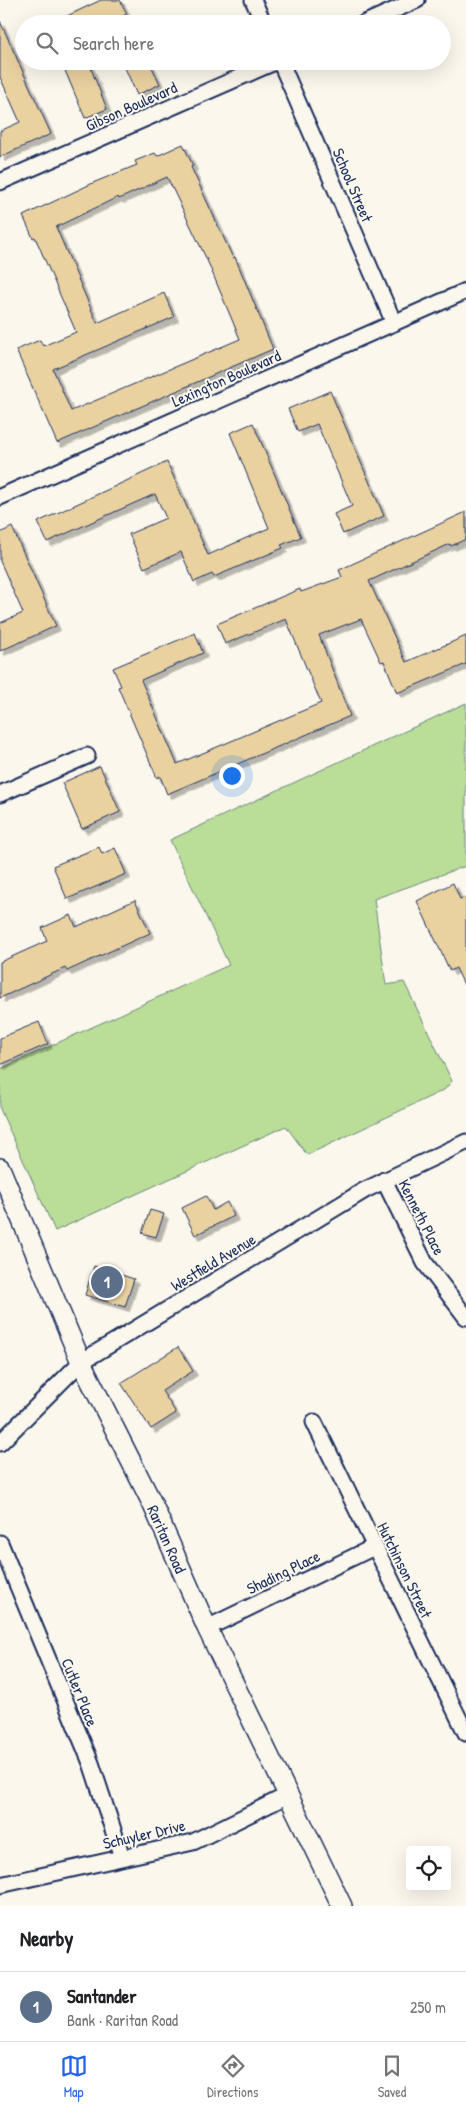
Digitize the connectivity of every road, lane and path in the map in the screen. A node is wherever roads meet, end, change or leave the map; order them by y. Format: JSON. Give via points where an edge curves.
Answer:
{"nodes":[{"id":1,"x":253,"y":0,"type":"edge"},
{"id":2,"x":417,"y":0,"type":"edge"},
{"id":3,"x":260,"y":15,"type":"edge"},
{"id":4,"x":383,"y":15,"type":"edge"},
{"id":5,"x":257,"y":70,"type":"edge"},
{"id":6,"x":282,"y":70,"type":"edge"},
{"id":7,"x":0,"y":182,"type":"edge"},
{"id":8,"x":466,"y":291,"type":"edge"},
{"id":9,"x":394,"y":323,"type":"junction"},
{"id":10,"x":0,"y":497,"type":"edge"},
{"id":11,"x":87,"y":756,"type":"dead end"},
{"id":12,"x":0,"y":794,"type":"edge"},
{"id":13,"x":466,"y":1142,"type":"edge"},
{"id":14,"x":0,"y":1168,"type":"edge"},
{"id":15,"x":384,"y":1180,"type":"junction"},
{"id":16,"x":466,"y":1317,"type":"edge"},
{"id":17,"x":81,"y":1362,"type":"junction"},
{"id":18,"x":314,"y":1422,"type":"dead end"},
{"id":19,"x":0,"y":1443,"type":"edge"},
{"id":20,"x":0,"y":1543,"type":"edge"},
{"id":21,"x":374,"y":1547,"type":"junction"},
{"id":22,"x":207,"y":1628,"type":"junction"},
{"id":23,"x":466,"y":1733,"type":"edge"},
{"id":24,"x":288,"y":1795,"type":"junction"},
{"id":25,"x":122,"y":1857,"type":"junction"},
{"id":26,"x":0,"y":1886,"type":"edge"},
{"id":27,"x":342,"y":1906,"type":"edge"}],
"edges":[{"from":1,"to":3,"type":"street"},
{"from":2,"to":4,"type":"street"},
{"from":5,"to":7,"type":"street","name":"Gibson Boulevard"},
{"from":6,"to":9,"type":"street","name":"School Street"},
{"from":8,"to":9,"type":"street","name":"Lexington Boulevard"},
{"from":9,"to":10,"type":"street","name":"Lexington Boulevard"},
{"from":11,"to":12,"type":"street"},
{"from":13,"to":15,"type":"street","name":"Westfield Avenue"},
{"from":14,"to":17,"type":"main road","name":"Raritan Road"},
{"from":15,"to":16,"type":"street","name":"Kenneth Place","via":[[425,1263]]},
{"from":15,"to":17,"type":"street","name":"Westfield Avenue"},
{"from":17,"to":19,"type":"street","name":"Westfield Avenue"},
{"from":17,"to":22,"type":"main road","name":"Raritan Road","via":[[152,1503]]},
{"from":18,"to":21,"type":"street","name":"Hutchinson Street"},
{"from":20,"to":25,"type":"street","name":"Cutler Place","via":[[91,1763]]},
{"from":21,"to":22,"type":"street","name":"Shading Place"},
{"from":21,"to":23,"type":"street","name":"Hutchinson Street"},
{"from":22,"to":24,"type":"main road","name":"Raritan Road"},
{"from":24,"to":25,"type":"street","name":"Schuyler Drive","via":[[193,1842]]},
{"from":24,"to":27,"type":"main road","name":"Raritan Road"},
{"from":25,"to":26,"type":"street","name":"Schuyler Drive"}]}
